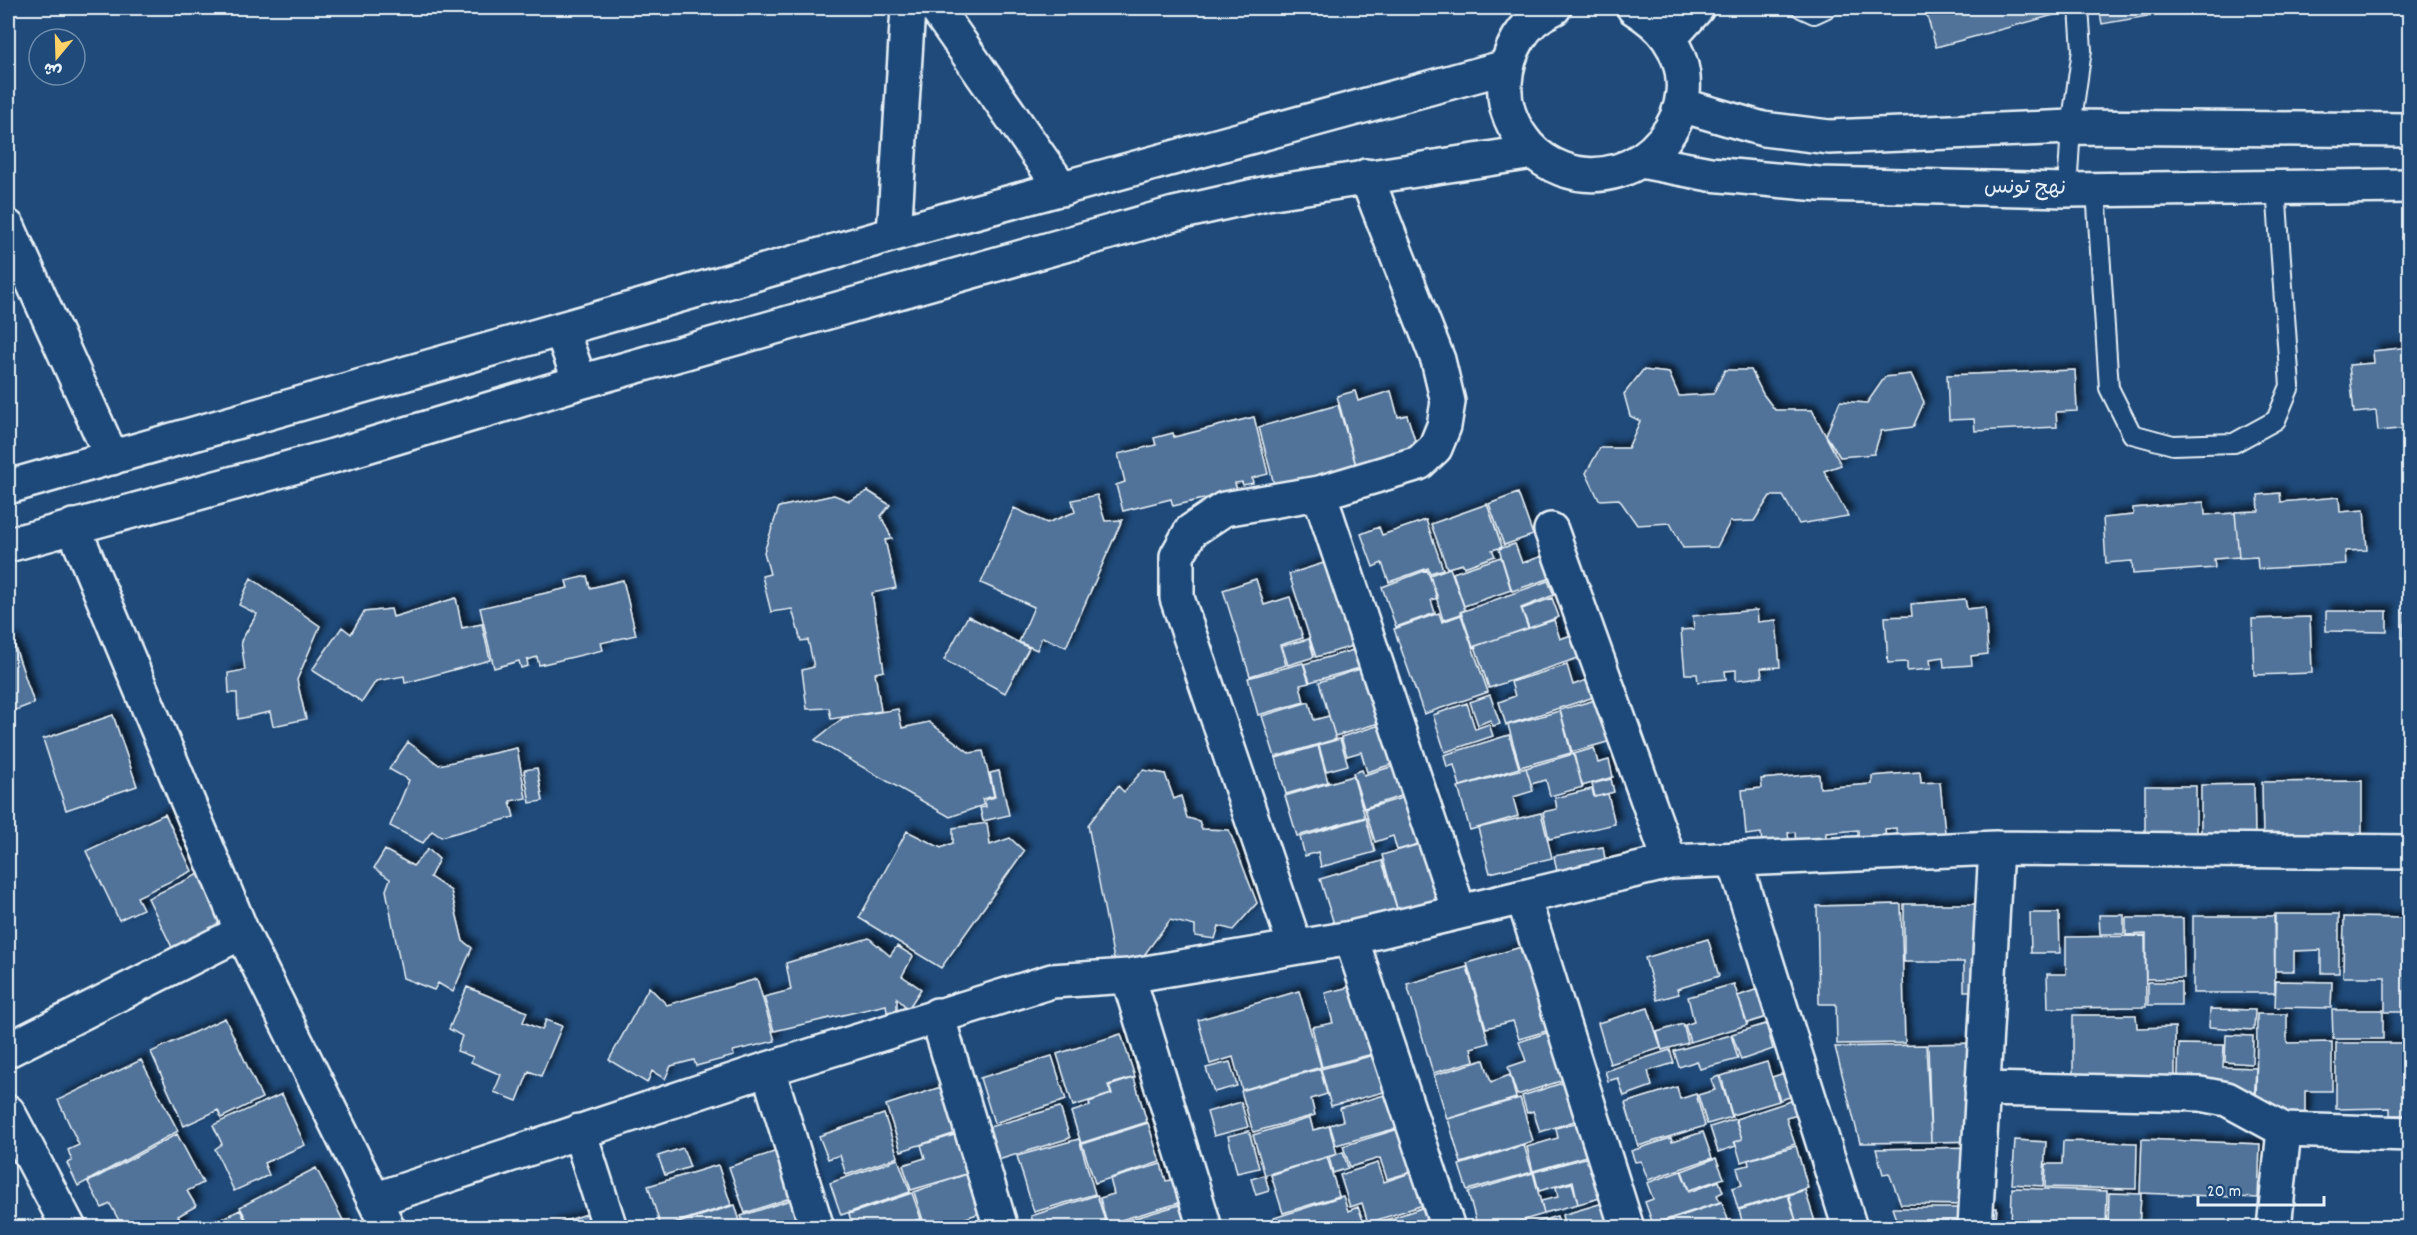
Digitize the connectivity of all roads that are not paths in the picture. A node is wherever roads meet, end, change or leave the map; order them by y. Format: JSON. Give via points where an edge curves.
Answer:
{"nodes":[{"id":1,"x":908,"y":8,"type":"edge"},
{"id":2,"x":936,"y":8,"type":"edge"},
{"id":3,"x":1554,"y":8,"type":"edge"},
{"id":4,"x":1634,"y":8,"type":"edge"},
{"id":5,"x":1697,"y":8,"type":"edge"},
{"id":6,"x":1801,"y":8,"type":"edge"},
{"id":7,"x":1827,"y":8,"type":"edge"},
{"id":8,"x":2079,"y":8,"type":"edge"},
{"id":9,"x":1669,"y":39,"type":"junction"},
{"id":10,"x":1506,"y":67,"type":"junction"},
{"id":11,"x":1681,"y":105,"type":"junction"},
{"id":12,"x":2071,"y":127,"type":"junction"},
{"id":13,"x":2409,"y":130,"type":"edge"},
{"id":14,"x":1533,"y":152,"type":"junction"},
{"id":15,"x":1641,"y":161,"type":"junction"},
{"id":16,"x":1366,"y":176,"type":"junction"},
{"id":17,"x":2409,"y":186,"type":"edge"},
{"id":18,"x":2276,"y":188,"type":"junction"},
{"id":19,"x":1062,"y":189,"type":"junction"},
{"id":20,"x":2082,"y":190,"type":"junction"},
{"id":21,"x":8,"y":227,"type":"edge"},
{"id":22,"x":894,"y":234,"type":"junction"},
{"id":23,"x":561,"y":329,"type":"junction"},
{"id":24,"x":580,"y":382,"type":"junction"},
{"id":25,"x":112,"y":458,"type":"junction"},
{"id":26,"x":8,"y":487,"type":"edge"},
{"id":27,"x":1319,"y":493,"type":"junction"},
{"id":28,"x":73,"y":526,"type":"junction"},
{"id":29,"x":1551,"y":530,"type":"dead end"},
{"id":30,"x":8,"y":545,"type":"edge"},
{"id":31,"x":1996,"y":848,"type":"junction"},
{"id":32,"x":2409,"y":852,"type":"edge"},
{"id":33,"x":1734,"y":859,"type":"junction"},
{"id":34,"x":1670,"y":862,"type":"junction"},
{"id":35,"x":1523,"y":897,"type":"junction"},
{"id":36,"x":1459,"y":911,"type":"junction"},
{"id":37,"x":242,"y":932,"type":"junction"},
{"id":38,"x":1351,"y":938,"type":"junction"},
{"id":39,"x":1295,"y":946,"type":"junction"},
{"id":40,"x":1128,"y":976,"type":"junction"},
{"id":41,"x":937,"y":1016,"type":"junction"},
{"id":42,"x":8,"y":1050,"type":"edge"},
{"id":43,"x":768,"y":1069,"type":"junction"},
{"id":44,"x":1982,"y":1089,"type":"junction"},
{"id":45,"x":8,"y":1112,"type":"edge"},
{"id":46,"x":2284,"y":1130,"type":"junction"},
{"id":47,"x":579,"y":1131,"type":"junction"},
{"id":48,"x":2409,"y":1134,"type":"edge"},
{"id":49,"x":381,"y":1214,"type":"edge"},
{"id":50,"x":69,"y":1227,"type":"edge"},
{"id":51,"x":610,"y":1227,"type":"edge"},
{"id":52,"x":817,"y":1227,"type":"edge"},
{"id":53,"x":1001,"y":1227,"type":"edge"},
{"id":54,"x":1205,"y":1227,"type":"edge"},
{"id":55,"x":1448,"y":1227,"type":"edge"},
{"id":56,"x":1627,"y":1227,"type":"edge"},
{"id":57,"x":1850,"y":1227,"type":"edge"},
{"id":58,"x":1975,"y":1227,"type":"edge"},
{"id":59,"x":2274,"y":1227,"type":"edge"}],
"edges":[{"from":1,"to":22,"type":"street"},
{"from":2,"to":19,"type":"street"},
{"from":3,"to":10,"type":"street","via":[[1527,26]]},
{"from":4,"to":9,"type":"street"},
{"from":5,"to":9,"type":"street"},
{"from":6,"to":7,"type":"lane","via":[[1814,14]]},
{"from":8,"to":12,"type":"lane","via":[[2082,50]]},
{"from":9,"to":11,"type":"street","via":[[1683,82]]},
{"from":10,"to":14,"type":"street","via":[[1508,113]]},
{"from":10,"to":19,"type":"street"},
{"from":11,"to":12,"type":"street","via":[[1763,129],[1829,136]]},
{"from":11,"to":15,"type":"street","via":[[1659,147]]},
{"from":12,"to":13,"type":"street"},
{"from":12,"to":20,"type":"lane"},
{"from":14,"to":15,"type":"street","via":[[1574,173],[1597,175],[1621,171]]},
{"from":14,"to":16,"type":"street"},
{"from":15,"to":20,"type":"street","name":"نهج تونس","via":[[1710,174],[1819,184]]},
{"from":16,"to":24,"type":"street","via":[[1174,214]]},
{"from":16,"to":27,"type":"street","via":[[1438,360],[1448,402],[1435,448],[1419,463]]},
{"from":17,"to":18,"type":"street","name":"نهج تونس"},
{"from":18,"to":20,"type":"street","name":"نهج تونس"},
{"from":18,"to":20,"type":"lane","via":[[2290,386],[2276,420],[2234,443],[2174,445],[2132,434],[2109,388]]},
{"from":19,"to":22,"type":"street"},
{"from":21,"to":25,"type":"street"},
{"from":22,"to":23,"type":"street"},
{"from":23,"to":24,"type":"street"},
{"from":23,"to":25,"type":"street"},
{"from":24,"to":28,"type":"street","via":[[333,456]]},
{"from":25,"to":26,"type":"street"},
{"from":27,"to":36,"type":"street"},
{"from":27,"to":39,"type":"street","via":[[1224,509],[1191,531],[1177,556],[1177,598]]},
{"from":28,"to":30,"type":"street"},
{"from":28,"to":37,"type":"street"},
{"from":29,"to":34,"type":"street"},
{"from":31,"to":32,"type":"street"},
{"from":31,"to":33,"type":"street"},
{"from":31,"to":44,"type":"street"},
{"from":33,"to":34,"type":"street"},
{"from":33,"to":57,"type":"street"},
{"from":34,"to":35,"type":"street"},
{"from":35,"to":36,"type":"street"},
{"from":35,"to":56,"type":"street"},
{"from":36,"to":38,"type":"street"},
{"from":37,"to":42,"type":"street"},
{"from":37,"to":49,"type":"street"},
{"from":38,"to":39,"type":"street"},
{"from":38,"to":55,"type":"street"},
{"from":39,"to":40,"type":"street"},
{"from":40,"to":41,"type":"street","via":[[1052,981]]},
{"from":40,"to":54,"type":"street"},
{"from":41,"to":43,"type":"street"},
{"from":41,"to":53,"type":"street"},
{"from":43,"to":47,"type":"street"},
{"from":43,"to":52,"type":"street"},
{"from":44,"to":46,"type":"street","via":[[2200,1094],[2227,1099]]},
{"from":44,"to":58,"type":"street"},
{"from":45,"to":50,"type":"street"},
{"from":46,"to":48,"type":"street"},
{"from":46,"to":59,"type":"street"},
{"from":47,"to":49,"type":"street"},
{"from":47,"to":51,"type":"street"}]}
